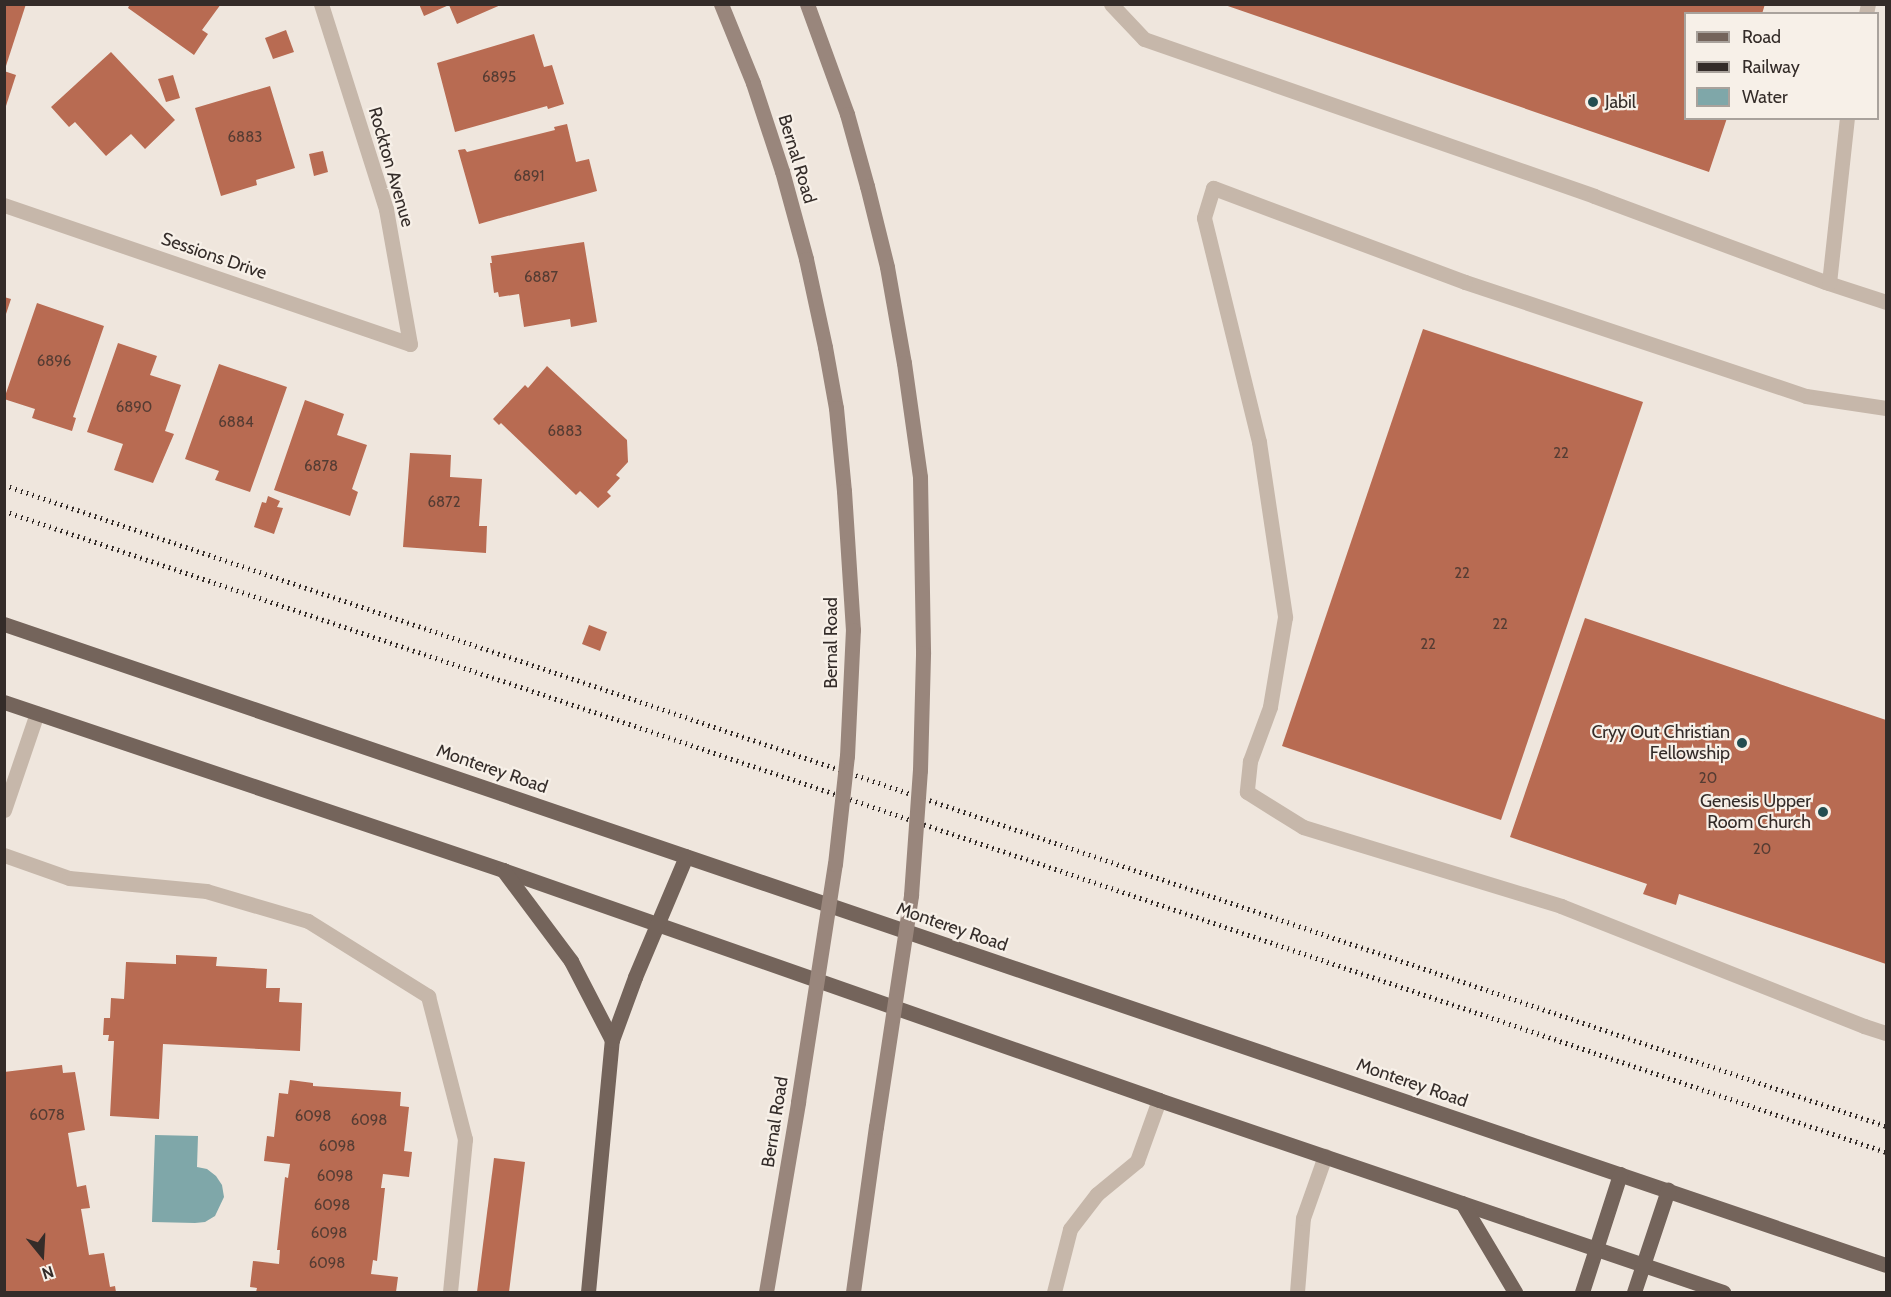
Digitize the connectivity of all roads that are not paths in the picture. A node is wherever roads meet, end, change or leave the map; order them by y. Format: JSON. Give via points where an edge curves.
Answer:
{"nodes":[{"id":1,"x":321,"y":4,"type":"edge"},
{"id":2,"x":721,"y":4,"type":"edge"},
{"id":3,"x":807,"y":4,"type":"edge"},
{"id":4,"x":1111,"y":4,"type":"edge"},
{"id":5,"x":1847,"y":120,"type":"edge"},
{"id":6,"x":4,"y":205,"type":"edge"},
{"id":7,"x":1829,"y":283,"type":"junction"},
{"id":8,"x":1887,"y":302,"type":"edge"},
{"id":9,"x":410,"y":344,"type":"joint"},
{"id":10,"x":1887,"y":408,"type":"edge"},
{"id":11,"x":4,"y":624,"type":"edge"},
{"id":12,"x":4,"y":702,"type":"edge"},
{"id":13,"x":37,"y":713,"type":"junction"},
{"id":14,"x":4,"y":810,"type":"edge"},
{"id":15,"x":4,"y":855,"type":"edge"},
{"id":16,"x":686,"y":856,"type":"junction"},
{"id":17,"x":503,"y":870,"type":"junction"},
{"id":18,"x":657,"y":924,"type":"junction"},
{"id":19,"x":1887,"y":1033,"type":"edge"},
{"id":20,"x":612,"y":1040,"type":"junction"},
{"id":21,"x":1159,"y":1100,"type":"junction"},
{"id":22,"x":1325,"y":1156,"type":"junction"},
{"id":23,"x":1620,"y":1174,"type":"junction"},
{"id":24,"x":1668,"y":1190,"type":"junction"},
{"id":25,"x":1462,"y":1203,"type":"junction"},
{"id":26,"x":1596,"y":1249,"type":"junction"},
{"id":27,"x":1887,"y":1264,"type":"edge"},
{"id":28,"x":1643,"y":1265,"type":"junction"},
{"id":29,"x":450,"y":1293,"type":"edge"},
{"id":30,"x":588,"y":1293,"type":"edge"},
{"id":31,"x":766,"y":1293,"type":"edge"},
{"id":32,"x":853,"y":1293,"type":"edge"},
{"id":33,"x":1054,"y":1293,"type":"edge"},
{"id":34,"x":1297,"y":1293,"type":"edge"},
{"id":35,"x":1515,"y":1293,"type":"edge"},
{"id":36,"x":1582,"y":1293,"type":"edge"},
{"id":37,"x":1634,"y":1293,"type":"edge"},
{"id":38,"x":1723,"y":1293,"type":"edge"}],
"edges":[{"from":1,"to":9,"type":"street","name":"Rockton Avenue","via":[[386,209]]},
{"from":2,"to":31,"type":"main road","name":"Bernal Road","bridge":true,"via":[[782,171],[825,347],[836,408],[853,630],[849,735],[836,853]]},
{"from":3,"to":32,"type":"main road","bridge":true,"via":[[847,114],[887,267],[920,477],[921,770],[911,895]]},
{"from":4,"to":7,"type":"street","via":[[1144,39],[1594,196]]},
{"from":5,"to":7,"type":"street"},
{"from":6,"to":9,"type":"street","name":"Sessions Drive"},
{"from":7,"to":8,"type":"street"},
{"from":10,"to":19,"type":"street","via":[[1806,396],[1465,282],[1213,188],[1204,218],[1259,442],[1285,617],[1270,707],[1250,761],[1247,792],[1303,828],[1561,906]]},
{"from":11,"to":16,"type":"main road","name":"Monterey Road"},
{"from":12,"to":13,"type":"main road"},
{"from":13,"to":14,"type":"street"},
{"from":13,"to":17,"type":"main road"},
{"from":15,"to":29,"type":"street","via":[[69,878],[206,891],[308,921],[428,996],[465,1139]]},
{"from":16,"to":18,"type":"main road"},
{"from":16,"to":23,"type":"main road","name":"Monterey Road"},
{"from":17,"to":18,"type":"main road"},
{"from":17,"to":20,"type":"main road","via":[[571,961]]},
{"from":18,"to":20,"type":"main road"},
{"from":18,"to":21,"type":"main road"},
{"from":20,"to":30,"type":"main road"},
{"from":21,"to":22,"type":"main road"},
{"from":21,"to":33,"type":"street","via":[[1137,1161],[1097,1194],[1070,1229]]},
{"from":22,"to":25,"type":"main road"},
{"from":22,"to":34,"type":"street","via":[[1303,1218]]},
{"from":23,"to":24,"type":"main road","name":"Monterey Road"},
{"from":23,"to":26,"type":"main road"},
{"from":24,"to":27,"type":"main road","name":"Monterey Road"},
{"from":24,"to":28,"type":"main road"},
{"from":25,"to":26,"type":"main road"},
{"from":25,"to":35,"type":"main road"},
{"from":26,"to":28,"type":"main road"},
{"from":26,"to":36,"type":"main road"},
{"from":28,"to":37,"type":"main road"},
{"from":28,"to":38,"type":"main road"}]}
